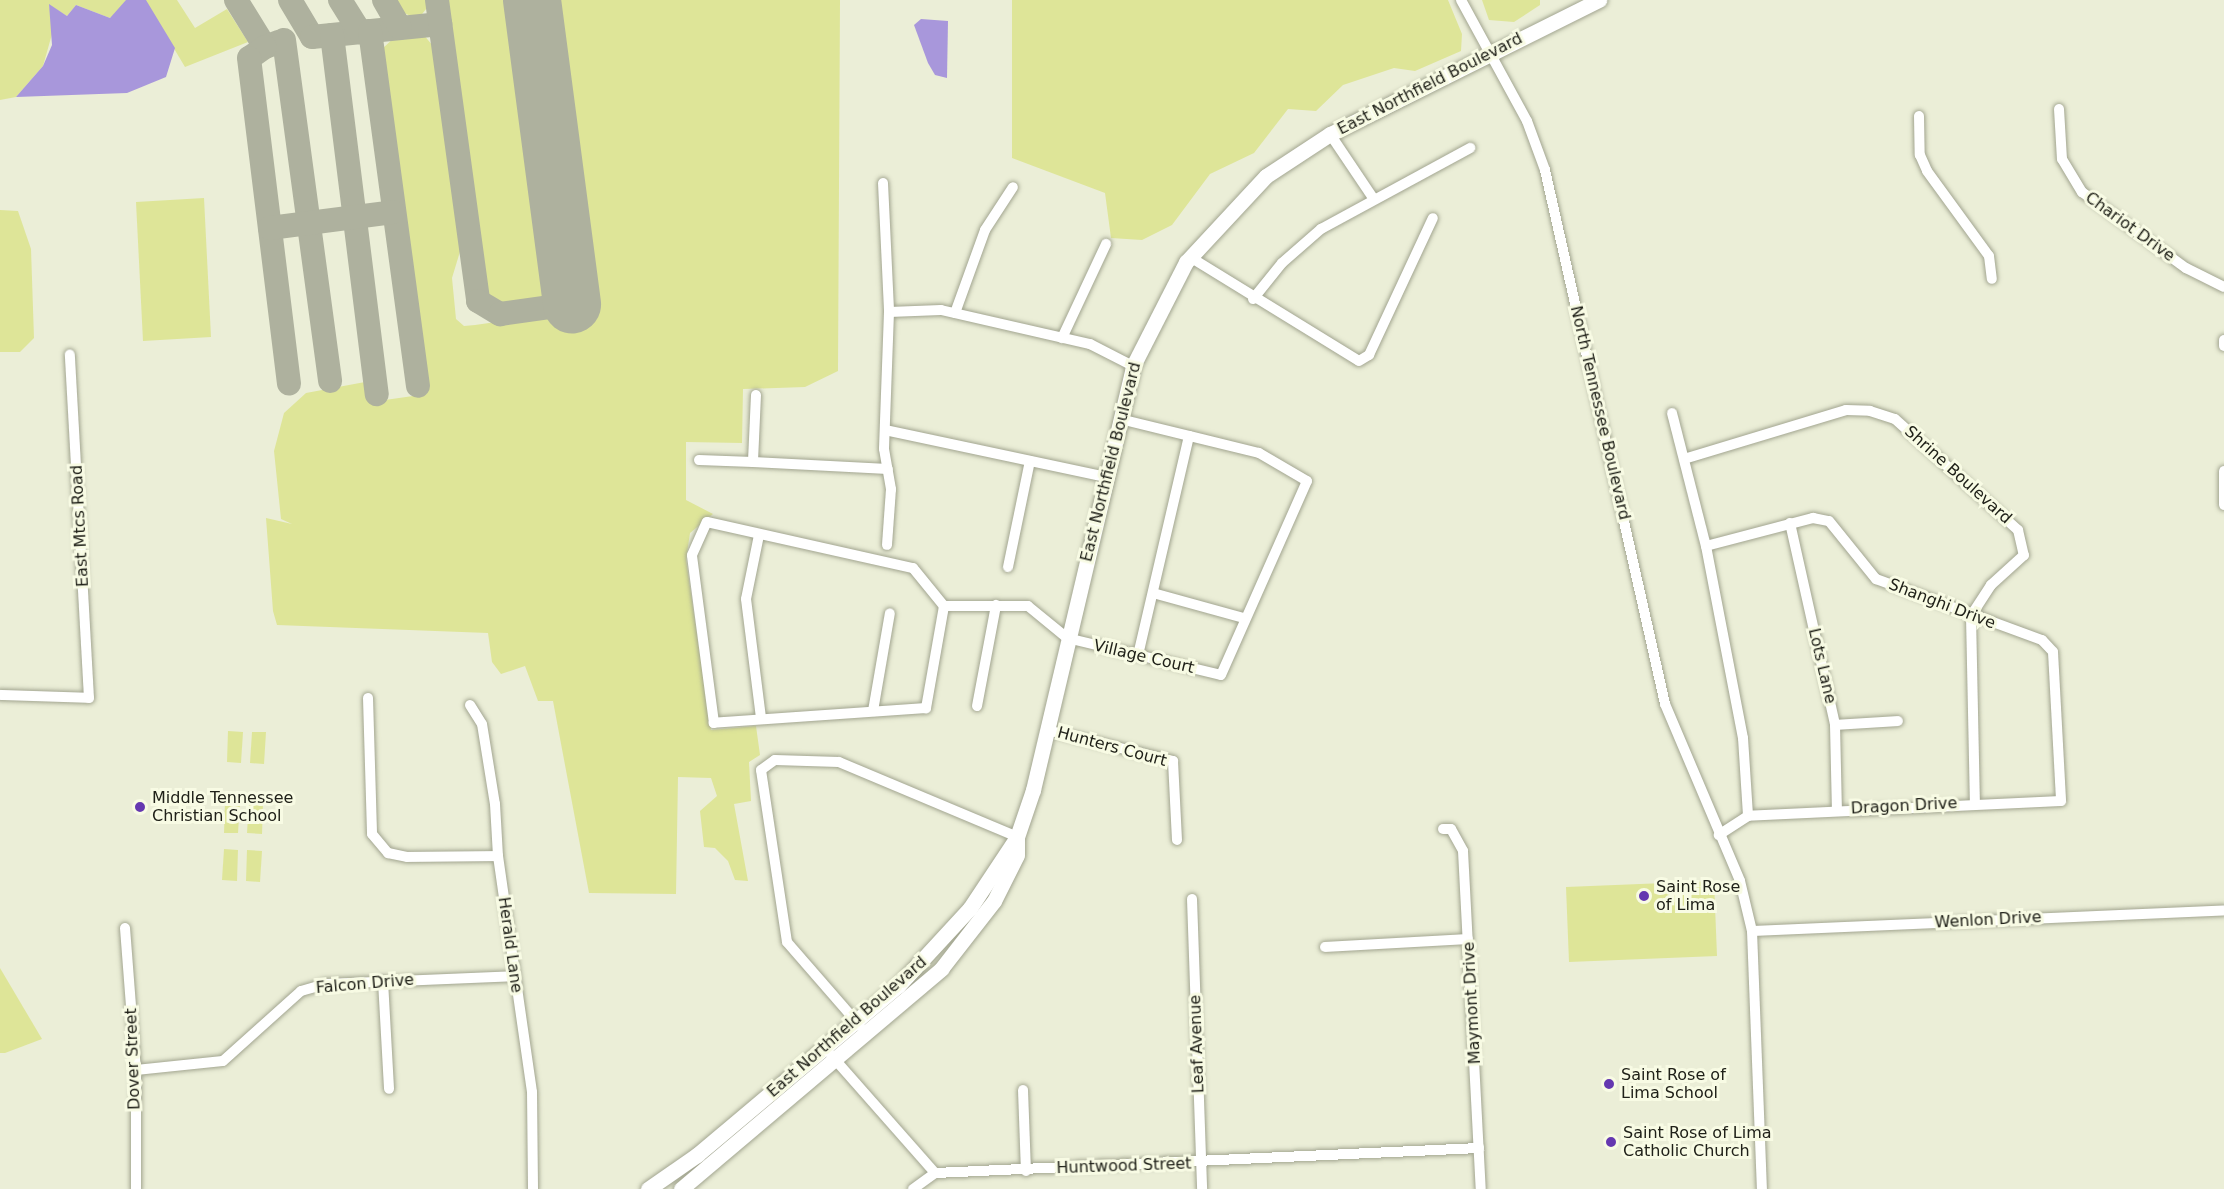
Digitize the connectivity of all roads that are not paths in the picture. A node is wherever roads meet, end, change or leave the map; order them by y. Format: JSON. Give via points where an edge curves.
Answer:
{"nodes":[{"id":1,"x":1461,"y":0,"type":"edge"},
{"id":2,"x":1599,"y":0,"type":"edge"},
{"id":3,"x":1491,"y":53,"type":"junction"},
{"id":4,"x":2059,"y":109,"type":"dead end"},
{"id":5,"x":1919,"y":116,"type":"dead end"},
{"id":6,"x":1330,"y":134,"type":"junction"},
{"id":7,"x":1470,"y":148,"type":"dead end"},
{"id":8,"x":884,"y":183,"type":"dead end"},
{"id":9,"x":1013,"y":187,"type":"dead end"},
{"id":10,"x":1373,"y":198,"type":"junction"},
{"id":11,"x":1433,"y":218,"type":"dead end"},
{"id":12,"x":1106,"y":244,"type":"dead end"},
{"id":13,"x":1190,"y":257,"type":"junction"},
{"id":14,"x":1992,"y":279,"type":"dead end"},
{"id":15,"x":2224,"y":287,"type":"edge"},
{"id":16,"x":1253,"y":299,"type":"junction"},
{"id":17,"x":889,"y":312,"type":"junction"},
{"id":18,"x":955,"y":313,"type":"junction"},
{"id":19,"x":1062,"y":338,"type":"junction"},
{"id":20,"x":2224,"y":340,"type":"edge"},
{"id":21,"x":2224,"y":346,"type":"edge"},
{"id":22,"x":70,"y":355,"type":"dead end"},
{"id":23,"x":1133,"y":366,"type":"junction"},
{"id":24,"x":756,"y":395,"type":"dead end"},
{"id":25,"x":1672,"y":413,"type":"dead end"},
{"id":26,"x":1120,"y":419,"type":"junction"},
{"id":27,"x":885,"y":430,"type":"junction"},
{"id":28,"x":1189,"y":436,"type":"junction"},
{"id":29,"x":1684,"y":459,"type":"junction"},
{"id":30,"x":699,"y":460,"type":"dead end"},
{"id":31,"x":1030,"y":461,"type":"junction"},
{"id":32,"x":753,"y":462,"type":"junction"},
{"id":33,"x":888,"y":469,"type":"junction"},
{"id":34,"x":2224,"y":471,"type":"edge"},
{"id":35,"x":1106,"y":477,"type":"junction"},
{"id":36,"x":2224,"y":505,"type":"edge"},
{"id":37,"x":1790,"y":523,"type":"junction"},
{"id":38,"x":759,"y":535,"type":"junction"},
{"id":39,"x":887,"y":545,"type":"dead end"},
{"id":40,"x":1706,"y":546,"type":"junction"},
{"id":41,"x":1008,"y":567,"type":"dead end"},
{"id":42,"x":1152,"y":593,"type":"junction"},
{"id":43,"x":996,"y":605,"type":"junction"},
{"id":44,"x":944,"y":606,"type":"junction"},
{"id":45,"x":890,"y":613,"type":"dead end"},
{"id":46,"x":1971,"y":616,"type":"junction"},
{"id":47,"x":1244,"y":618,"type":"junction"},
{"id":48,"x":1067,"y":638,"type":"junction"},
{"id":49,"x":1138,"y":655,"type":"junction"},
{"id":50,"x":0,"y":695,"type":"edge"},
{"id":51,"x":368,"y":698,"type":"dead end"},
{"id":52,"x":470,"y":705,"type":"dead end"},
{"id":53,"x":977,"y":706,"type":"dead end"},
{"id":54,"x":873,"y":711,"type":"junction"},
{"id":55,"x":761,"y":717,"type":"junction"},
{"id":56,"x":1898,"y":721,"type":"dead end"},
{"id":57,"x":1835,"y":725,"type":"junction"},
{"id":58,"x":1047,"y":730,"type":"junction"},
{"id":59,"x":2061,"y":801,"type":"joint"},
{"id":60,"x":1975,"y":802,"type":"junction"},
{"id":61,"x":1837,"y":810,"type":"junction"},
{"id":62,"x":1748,"y":816,"type":"junction"},
{"id":63,"x":1443,"y":830,"type":"dead end"},
{"id":64,"x":1719,"y":835,"type":"junction"},
{"id":65,"x":1017,"y":837,"type":"junction"},
{"id":66,"x":1177,"y":840,"type":"dead end"},
{"id":67,"x":498,"y":856,"type":"junction"},
{"id":68,"x":1192,"y":898,"type":"dead end"},
{"id":69,"x":2224,"y":910,"type":"edge"},
{"id":70,"x":125,"y":928,"type":"dead end"},
{"id":71,"x":1752,"y":931,"type":"junction"},
{"id":72,"x":1468,"y":939,"type":"junction"},
{"id":73,"x":1325,"y":947,"type":"dead end"},
{"id":74,"x":514,"y":976,"type":"junction"},
{"id":75,"x":383,"y":981,"type":"junction"},
{"id":76,"x":855,"y":1021,"type":"junction"},
{"id":77,"x":866,"y":1032,"type":"junction"},
{"id":78,"x":830,"y":1054,"type":"junction"},
{"id":79,"x":136,"y":1070,"type":"junction"},
{"id":80,"x":389,"y":1089,"type":"dead end"},
{"id":81,"x":1023,"y":1090,"type":"dead end"},
{"id":82,"x":1479,"y":1148,"type":"junction"},
{"id":83,"x":1201,"y":1163,"type":"junction"},
{"id":84,"x":1026,"y":1171,"type":"junction"},
{"id":85,"x":935,"y":1173,"type":"junction"},
{"id":86,"x":136,"y":1189,"type":"edge"},
{"id":87,"x":533,"y":1189,"type":"edge"},
{"id":88,"x":648,"y":1189,"type":"edge"},
{"id":89,"x":681,"y":1189,"type":"edge"},
{"id":90,"x":914,"y":1189,"type":"edge"},
{"id":91,"x":1202,"y":1189,"type":"edge"},
{"id":92,"x":1481,"y":1189,"type":"edge"},
{"id":93,"x":1762,"y":1189,"type":"edge"}],
"edges":[{"from":1,"to":3,"type":"street","name":"North Tennessee Boulevard"},
{"from":2,"to":3,"type":"main road","name":"East Northfield Boulevard"},
{"from":3,"to":6,"type":"main road","name":"East Northfield Boulevard"},
{"from":3,"to":64,"type":"street","name":"North Tennessee Boulevard","via":[[1545,170],[1665,704]]},
{"from":4,"to":15,"type":"street","name":"Chariot Drive","via":[[2062,159],[2082,192],[2186,268]]},
{"from":5,"to":14,"type":"street","via":[[1920,155],[1927,171],[1989,256]]},
{"from":6,"to":10,"type":"street"},
{"from":6,"to":13,"type":"main road","name":"East Northfield Boulevard","via":[[1266,176]]},
{"from":7,"to":10,"type":"street"},
{"from":8,"to":17,"type":"street"},
{"from":9,"to":18,"type":"street","via":[[985,230]]},
{"from":10,"to":16,"type":"street","via":[[1320,229],[1282,263]]},
{"from":11,"to":16,"type":"street","via":[[1369,355],[1359,361]]},
{"from":12,"to":19,"type":"street"},
{"from":13,"to":16,"type":"street"},
{"from":13,"to":23,"type":"main road","name":"East Northfield Boulevard","via":[[1159,307]]},
{"from":17,"to":18,"type":"street"},
{"from":17,"to":27,"type":"street"},
{"from":18,"to":19,"type":"street"},
{"from":19,"to":23,"type":"street","via":[[1090,344]]},
{"from":20,"to":21,"type":"street"},
{"from":22,"to":50,"type":"street","name":"East Mtcs Road","via":[[89,698]]},
{"from":23,"to":26,"type":"main road","name":"East Northfield Boulevard"},
{"from":24,"to":32,"type":"street"},
{"from":25,"to":29,"type":"street"},
{"from":26,"to":28,"type":"street"},
{"from":26,"to":35,"type":"main road","name":"East Northfield Boulevard"},
{"from":27,"to":31,"type":"street"},
{"from":27,"to":33,"type":"street"},
{"from":28,"to":42,"type":"street"},
{"from":28,"to":47,"type":"street","via":[[1259,453],[1307,481]]},
{"from":29,"to":40,"type":"street"},
{"from":29,"to":46,"type":"street","name":"Shrine Boulevard","via":[[1846,410],[1895,419],[2018,530],[2025,543],[2024,555],[1991,585]]},
{"from":30,"to":32,"type":"street"},
{"from":31,"to":35,"type":"street"},
{"from":31,"to":41,"type":"street"},
{"from":32,"to":33,"type":"street"},
{"from":33,"to":39,"type":"street"},
{"from":34,"to":36,"type":"street"},
{"from":35,"to":48,"type":"main road","name":"East Northfield Boulevard"},
{"from":37,"to":40,"type":"street","name":"Shanghi Drive"},
{"from":37,"to":46,"type":"street","name":"Shanghi Drive","via":[[1829,521],[1876,579]]},
{"from":37,"to":57,"type":"street","name":"Lots Lane"},
{"from":38,"to":44,"type":"street","via":[[913,568]]},
{"from":38,"to":55,"type":"street","via":[[746,599]]},
{"from":38,"to":55,"type":"street","via":[[707,522],[692,555],[714,723]]},
{"from":40,"to":62,"type":"street","via":[[1743,738]]},
{"from":42,"to":47,"type":"street"},
{"from":42,"to":49,"type":"street"},
{"from":43,"to":44,"type":"street"},
{"from":43,"to":48,"type":"street","via":[[1028,606]]},
{"from":43,"to":53,"type":"street"},
{"from":44,"to":54,"type":"street","via":[[926,708]]},
{"from":45,"to":54,"type":"street"},
{"from":46,"to":59,"type":"street","name":"Shanghi Drive","via":[[2042,640],[2053,652]]},
{"from":46,"to":60,"type":"street"},
{"from":47,"to":49,"type":"street","name":"Village Court","via":[[1221,675]]},
{"from":48,"to":49,"type":"street","name":"Village Court"},
{"from":48,"to":58,"type":"main road","name":"East Northfield Boulevard"},
{"from":51,"to":67,"type":"street","via":[[372,834],[388,853],[407,858]]},
{"from":52,"to":67,"type":"street","name":"Herald Lane","via":[[482,724]]},
{"from":54,"to":55,"type":"street"},
{"from":56,"to":57,"type":"street"},
{"from":57,"to":61,"type":"street","name":"Lots Lane"},
{"from":58,"to":65,"type":"main road","name":"East Northfield Boulevard"},
{"from":58,"to":66,"type":"street","name":"Hunters Court","via":[[1173,761]]},
{"from":59,"to":60,"type":"street","name":"Dragon Drive"},
{"from":60,"to":61,"type":"street","name":"Dragon Drive"},
{"from":61,"to":62,"type":"street","name":"Dragon Drive"},
{"from":62,"to":64,"type":"street"},
{"from":63,"to":72,"type":"street","name":"Maymont Drive","via":[[1451,829],[1463,851]]},
{"from":64,"to":71,"type":"street","name":"North Tennessee Boulevard","via":[[1740,881]]},
{"from":65,"to":76,"type":"main road","name":"East Northfield Boulevard","via":[[937,948]]},
{"from":65,"to":76,"type":"street","via":[[839,762],[775,760],[761,770],[788,942]]},
{"from":65,"to":77,"type":"main road","name":"East Northfield Boulevard","via":[[1017,855],[969,938],[941,969]]},
{"from":67,"to":74,"type":"street","name":"Herald Lane"},
{"from":68,"to":83,"type":"street","name":"Leaf Avenue"},
{"from":69,"to":71,"type":"street","name":"Wenlon Drive"},
{"from":70,"to":79,"type":"street","name":"Dover Street"},
{"from":71,"to":93,"type":"street","name":"North Tennessee Boulevard"},
{"from":72,"to":73,"type":"street"},
{"from":72,"to":82,"type":"street","name":"Maymont Drive"},
{"from":74,"to":75,"type":"street","name":"Falcon Drive"},
{"from":74,"to":87,"type":"street","name":"Herald Lane","via":[[532,1092]]},
{"from":75,"to":79,"type":"street","name":"Falcon Drive","via":[[301,991],[223,1061]]},
{"from":75,"to":80,"type":"street"},
{"from":76,"to":77,"type":"street"},
{"from":76,"to":78,"type":"main road","name":"East Northfield Boulevard"},
{"from":77,"to":78,"type":"main road","name":"East Northfield Boulevard"},
{"from":78,"to":85,"type":"street"},
{"from":78,"to":88,"type":"main road","name":"East Northfield Boulevard"},
{"from":78,"to":89,"type":"main road","name":"East Northfield Boulevard"},
{"from":79,"to":86,"type":"street","name":"Dover Street"},
{"from":81,"to":84,"type":"street"},
{"from":82,"to":83,"type":"street","name":"Huntwood Street"},
{"from":82,"to":92,"type":"street","name":"Maymont Drive"},
{"from":83,"to":84,"type":"street","name":"Huntwood Street"},
{"from":83,"to":91,"type":"street","name":"Leaf Avenue"},
{"from":84,"to":85,"type":"street","name":"Huntwood Street"},
{"from":85,"to":90,"type":"street"}]}
